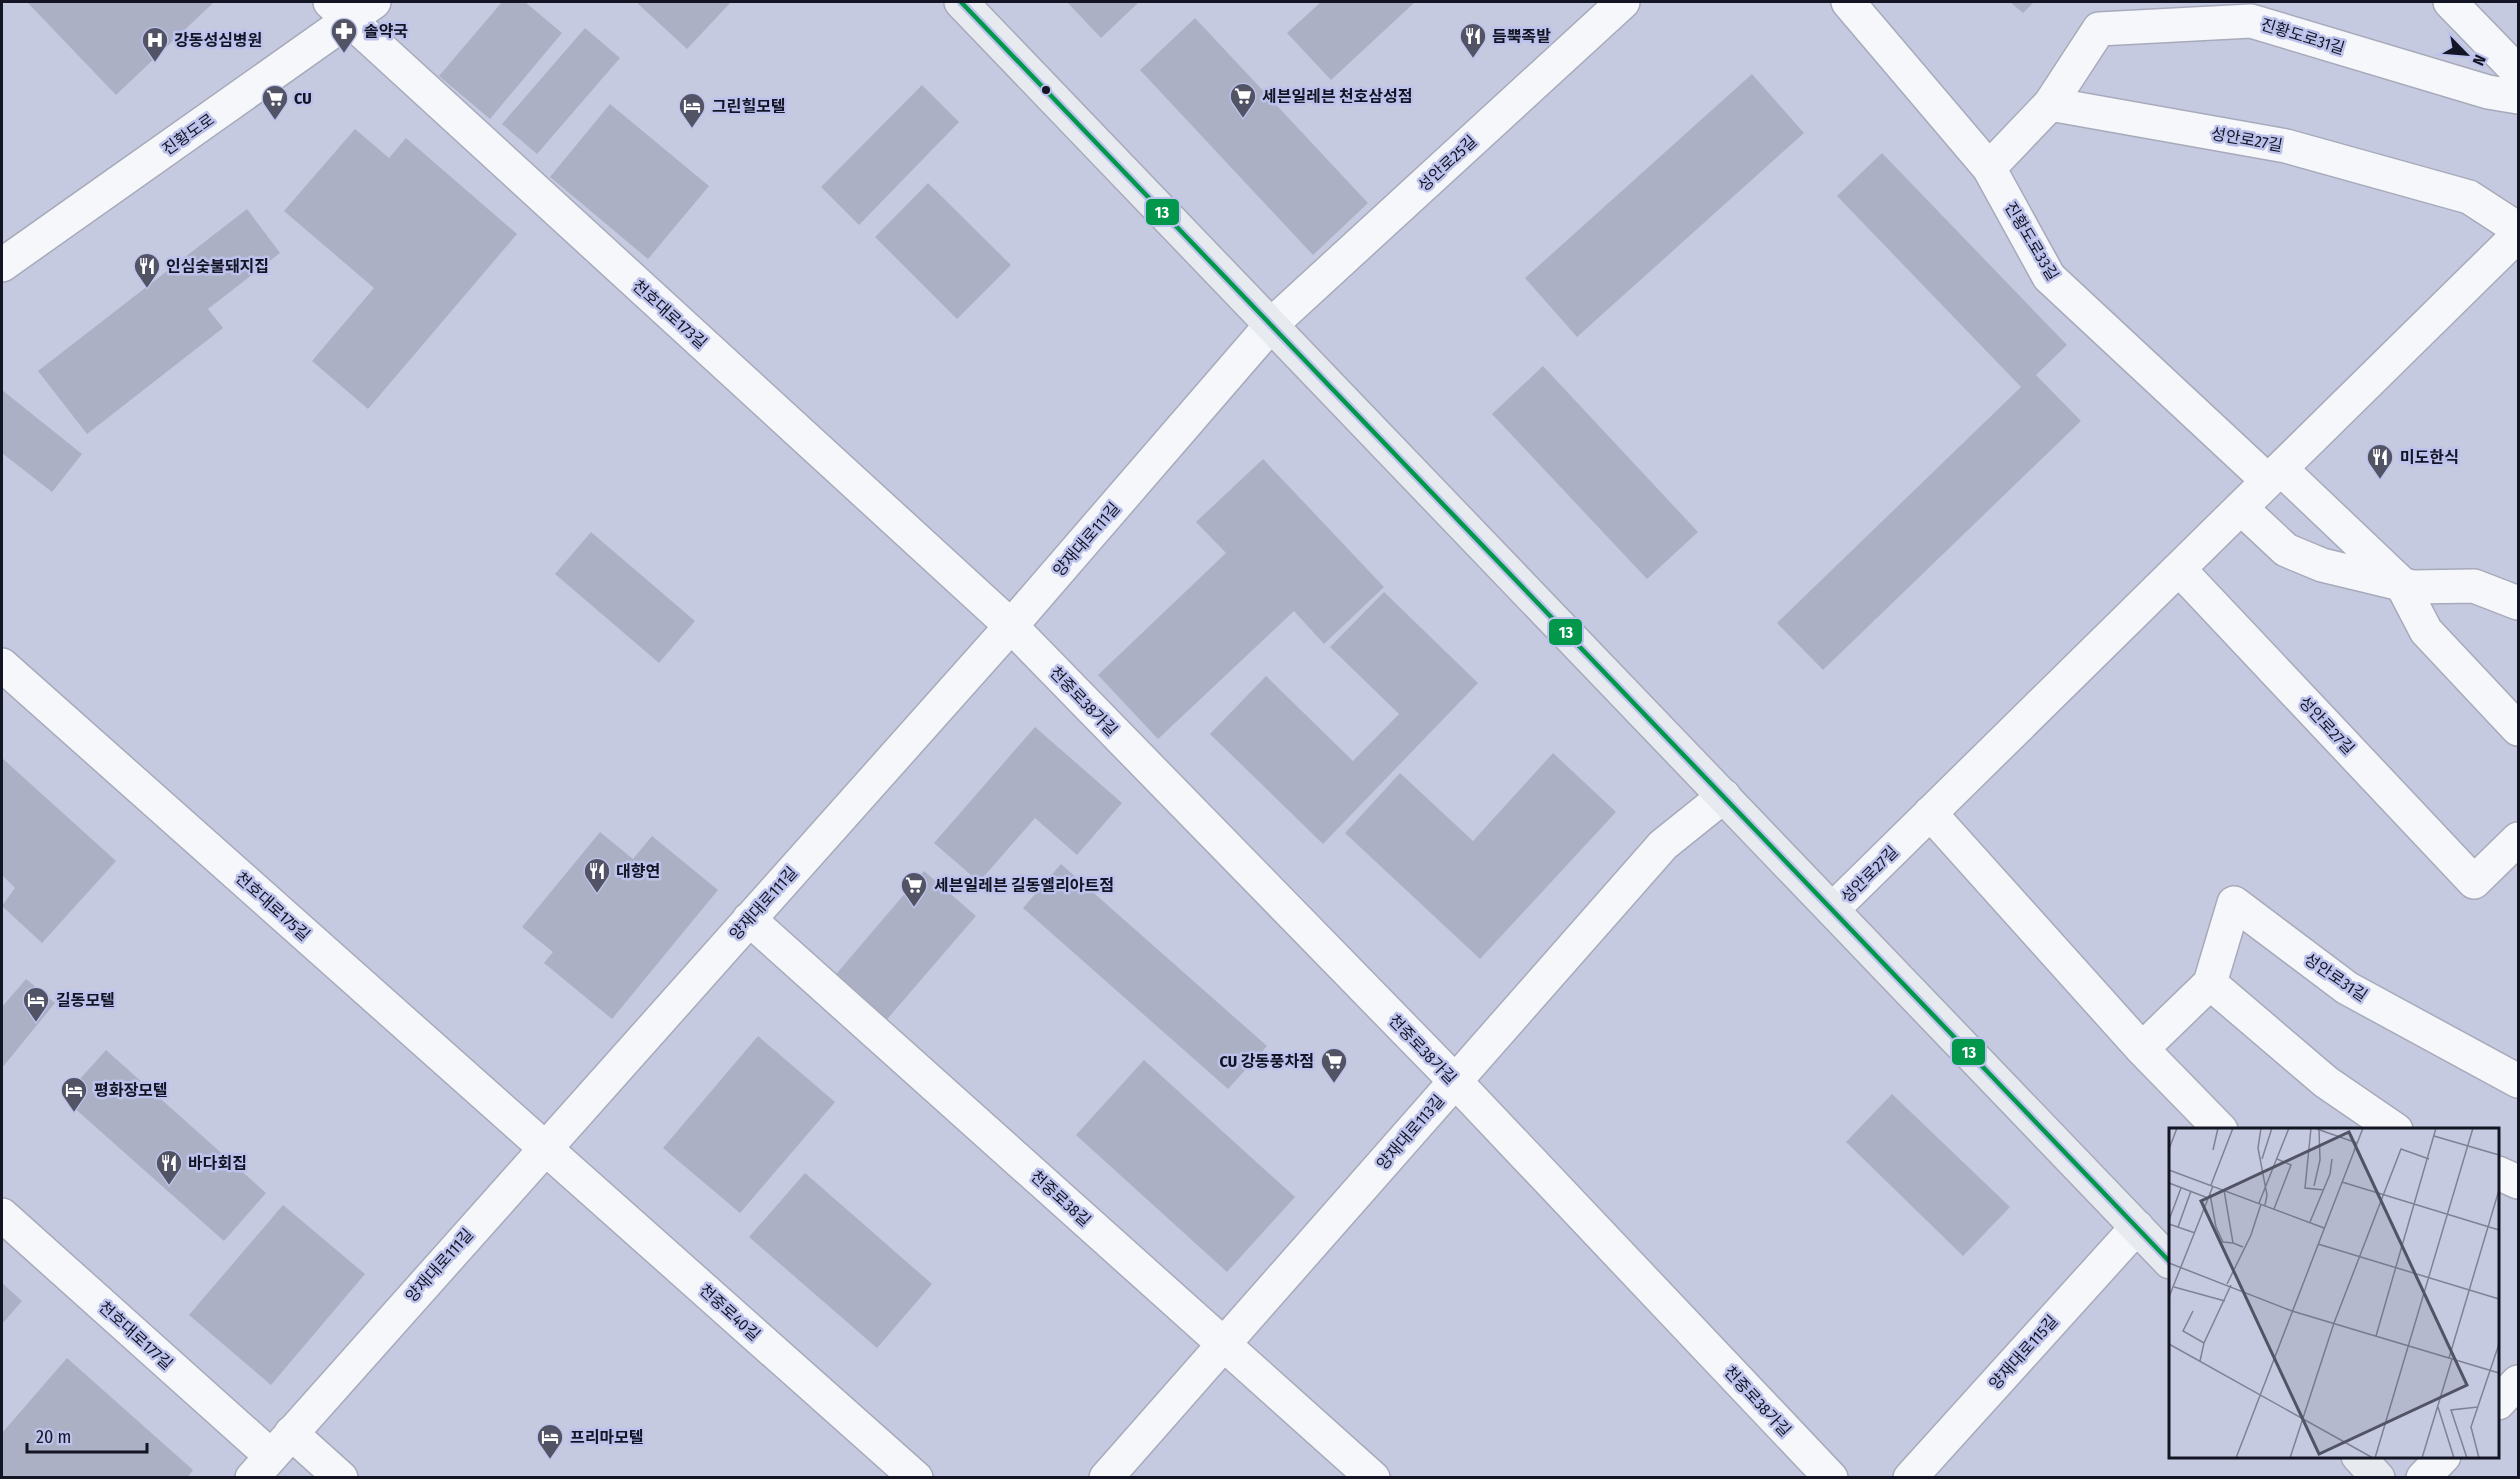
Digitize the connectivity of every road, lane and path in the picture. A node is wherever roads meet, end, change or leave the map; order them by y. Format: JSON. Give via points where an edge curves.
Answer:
{"nodes":[{"id":1,"x":374,"y":2,"type":"edge"},
{"id":2,"x":960,"y":2,"type":"edge"},
{"id":3,"x":1623,"y":2,"type":"edge"},
{"id":4,"x":1848,"y":2,"type":"edge"},
{"id":5,"x":2450,"y":2,"type":"edge"},
{"id":6,"x":339,"y":11,"type":"edge"},
{"id":7,"x":2518,"y":71,"type":"edge"},
{"id":8,"x":2518,"y":97,"type":"edge"},
{"id":9,"x":2050,"y":104,"type":"junction"},
{"id":10,"x":1989,"y":168,"type":"junction"},
{"id":11,"x":2518,"y":229,"type":"edge"},
{"id":12,"x":2518,"y":235,"type":"edge"},
{"id":13,"x":2,"y":266,"type":"edge"},
{"id":14,"x":1271,"y":325,"type":"junction"},
{"id":15,"x":2275,"y":475,"type":"junction"},
{"id":16,"x":2241,"y":508,"type":"junction"},
{"id":17,"x":2179,"y":568,"type":"junction"},
{"id":18,"x":2401,"y":584,"type":"junction"},
{"id":19,"x":2518,"y":603,"type":"edge"},
{"id":20,"x":1011,"y":626,"type":"junction"},
{"id":21,"x":2,"y":665,"type":"edge"},
{"id":22,"x":2518,"y":729,"type":"edge"},
{"id":23,"x":1724,"y":796,"type":"junction"},
{"id":24,"x":1930,"y":813,"type":"junction"},
{"id":25,"x":2518,"y":838,"type":"edge"},
{"id":26,"x":1833,"y":909,"type":"junction"},
{"id":27,"x":749,"y":919,"type":"junction"},
{"id":28,"x":2210,"y":983,"type":"junction"},
{"id":29,"x":2142,"y":1049,"type":"junction"},
{"id":30,"x":1455,"y":1081,"type":"junction"},
{"id":31,"x":2518,"y":1081,"type":"edge"},
{"id":32,"x":2219,"y":1128,"type":"edge"},
{"id":33,"x":2393,"y":1128,"type":"edge"},
{"id":34,"x":544,"y":1147,"type":"junction"},
{"id":35,"x":2499,"y":1173,"type":"edge"},
{"id":36,"x":2518,"y":1182,"type":"edge"},
{"id":37,"x":2,"y":1215,"type":"edge"},
{"id":38,"x":2137,"y":1227,"type":"junction"},
{"id":39,"x":2169,"y":1261,"type":"edge"},
{"id":40,"x":1224,"y":1343,"type":"junction"},
{"id":41,"x":2518,"y":1382,"type":"edge"},
{"id":42,"x":2499,"y":1401,"type":"edge"},
{"id":43,"x":271,"y":1455,"type":"edge"},
{"id":44,"x":2360,"y":1458,"type":"edge"},
{"id":45,"x":2442,"y":1458,"type":"edge"},
{"id":46,"x":341,"y":1478,"type":"edge"},
{"id":47,"x":916,"y":1478,"type":"edge"},
{"id":48,"x":1106,"y":1478,"type":"edge"},
{"id":49,"x":1373,"y":1478,"type":"edge"},
{"id":50,"x":1830,"y":1478,"type":"edge"},
{"id":51,"x":1910,"y":1478,"type":"edge"},
{"id":52,"x":2378,"y":1478,"type":"edge"},
{"id":53,"x":2423,"y":1478,"type":"edge"}],
"edges":[{"from":1,"to":6,"type":"street","name":"진황도로"},
{"from":2,"to":14,"type":"main road"},
{"from":3,"to":14,"type":"street","name":"성안로25길"},
{"from":4,"to":10,"type":"street","name":"진황도로33길"},
{"from":5,"to":7,"type":"street"},
{"from":6,"to":13,"type":"street","name":"진황도로"},
{"from":6,"to":20,"type":"street","name":"천호대로173길"},
{"from":8,"to":9,"type":"street","name":"진황도로31길","via":[[2488,92],[2251,21],[2099,29]]},
{"from":9,"to":10,"type":"street"},
{"from":9,"to":11,"type":"street","name":"성안로27길","via":[[2286,146],[2469,197]]},
{"from":10,"to":15,"type":"street","name":"진황도로33길","via":[[2049,277]]},
{"from":12,"to":15,"type":"street","name":"성안로27길"},
{"from":14,"to":20,"type":"street","name":"양재대로111길"},
{"from":14,"to":23,"type":"main road"},
{"from":15,"to":16,"type":"street","name":"성안로27길"},
{"from":15,"to":18,"type":"street"},
{"from":16,"to":17,"type":"street","name":"성안로27길"},
{"from":16,"to":18,"type":"street","via":[[2286,550],[2322,565]]},
{"from":17,"to":24,"type":"street","name":"성안로27길"},
{"from":17,"to":25,"type":"street","name":"성안로27길","via":[[2474,882]]},
{"from":18,"to":19,"type":"street","via":[[2474,586]]},
{"from":18,"to":22,"type":"street","via":[[2426,631]]},
{"from":20,"to":27,"type":"street","name":"양재대로111길"},
{"from":20,"to":30,"type":"street","name":"천중로38가길"},
{"from":21,"to":34,"type":"street","name":"천호대로175길"},
{"from":23,"to":26,"type":"main road"},
{"from":23,"to":30,"type":"street","name":"양재대로113길","via":[[1663,845]]},
{"from":24,"to":26,"type":"street","name":"성안로27길"},
{"from":24,"to":29,"type":"street"},
{"from":26,"to":38,"type":"main road"},
{"from":27,"to":34,"type":"street","name":"양재대로111길"},
{"from":27,"to":40,"type":"street","name":"천중로38길"},
{"from":28,"to":29,"type":"street","name":"성안로31길"},
{"from":28,"to":31,"type":"street","name":"성안로31길","via":[[2234,903],[2347,988]]},
{"from":28,"to":33,"type":"street","via":[[2326,1082]]},
{"from":29,"to":32,"type":"street"},
{"from":30,"to":40,"type":"street","name":"양재대로113길"},
{"from":30,"to":50,"type":"street","name":"천중로38가길"},
{"from":34,"to":43,"type":"street","name":"양재대로111길"},
{"from":34,"to":47,"type":"street","name":"천중로40길"},
{"from":35,"to":36,"type":"street"},
{"from":37,"to":43,"type":"street","name":"천호대로177길"},
{"from":38,"to":39,"type":"main road"},
{"from":38,"to":51,"type":"street","name":"양재대로115길"},
{"from":40,"to":48,"type":"street","name":"양재대로113길"},
{"from":40,"to":49,"type":"street","name":"천중로38길"},
{"from":41,"to":42,"type":"street"},
{"from":43,"to":46,"type":"street","name":"천호대로177길"},
{"from":44,"to":52,"type":"main road"},
{"from":45,"to":53,"type":"street"}]}
